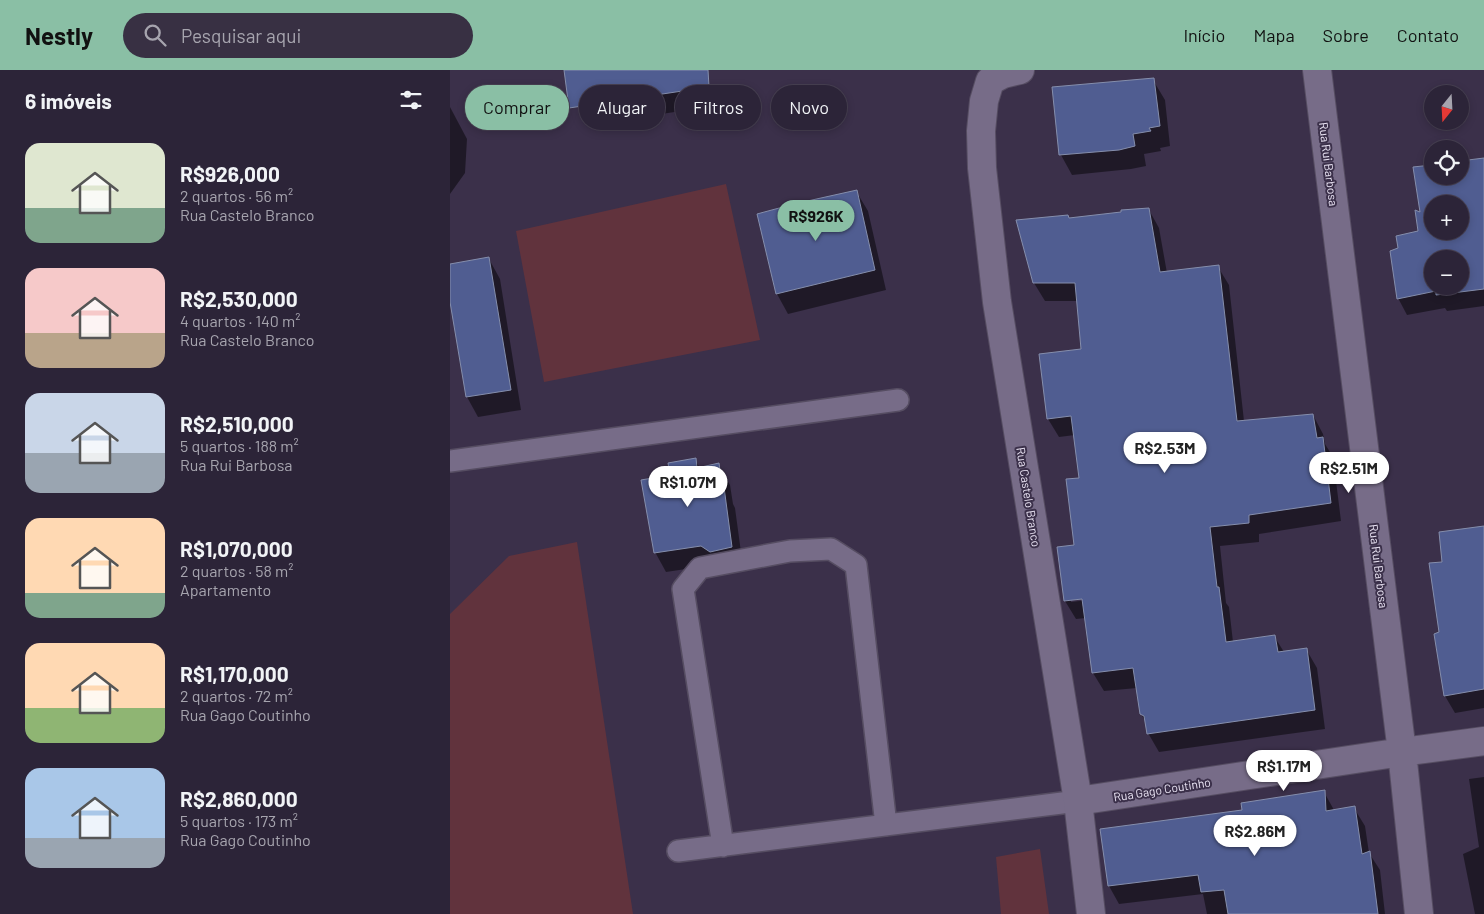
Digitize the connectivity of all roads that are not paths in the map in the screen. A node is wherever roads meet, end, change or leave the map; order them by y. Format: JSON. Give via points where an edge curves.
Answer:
{"nodes":[{"id":1,"x":1020,"y":70,"type":"edge"},
{"id":2,"x":1317,"y":70,"type":"edge"},
{"id":3,"x":898,"y":400,"type":"dead end"},
{"id":4,"x":450,"y":461,"type":"edge"},
{"id":5,"x":1484,"y":741,"type":"edge"},
{"id":6,"x":1402,"y":752,"type":"junction"},
{"id":7,"x":1078,"y":801,"type":"junction"},
{"id":8,"x":886,"y":825,"type":"junction"},
{"id":9,"x":723,"y":846,"type":"junction"},
{"id":10,"x":678,"y":851,"type":"dead end"},
{"id":11,"x":1091,"y":914,"type":"edge"},
{"id":12,"x":1420,"y":914,"type":"edge"}],
"edges":[{"from":1,"to":7,"type":"street","name":"Rua Castelo Branco","via":[[990,81],[981,131],[982,168],[997,302]]},
{"from":2,"to":6,"type":"street","name":"Rua Rui Barbosa"},
{"from":3,"to":4,"type":"lane"},
{"from":5,"to":6,"type":"street","name":"Rua Gago Coutinho"},
{"from":6,"to":7,"type":"street","name":"Rua Gago Coutinho"},
{"from":6,"to":12,"type":"street","name":"Rua Rui Barbosa"},
{"from":7,"to":8,"type":"lane"},
{"from":7,"to":11,"type":"street","name":"Rua Castelo Branco"},
{"from":8,"to":9,"type":"lane"},
{"from":8,"to":9,"type":"lane","via":[[856,564],[831,549],[790,551],[700,568],[683,589]]},
{"from":9,"to":10,"type":"lane"}]}
